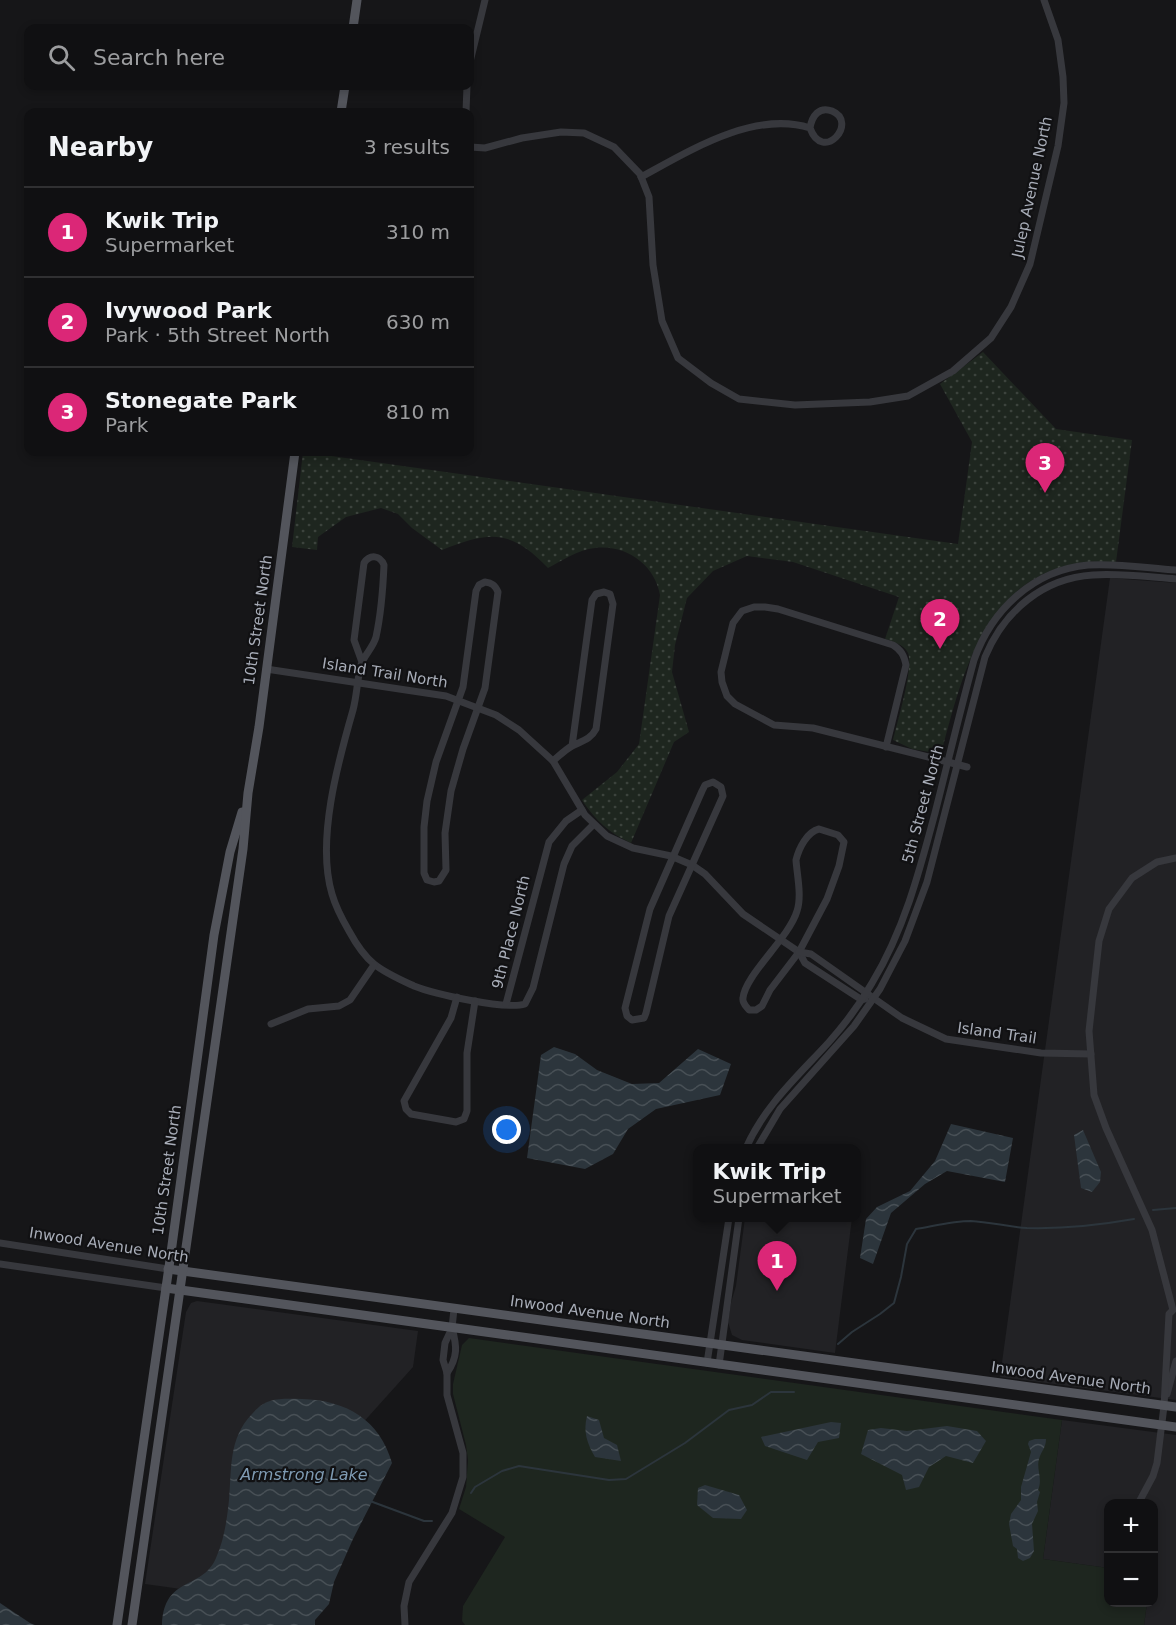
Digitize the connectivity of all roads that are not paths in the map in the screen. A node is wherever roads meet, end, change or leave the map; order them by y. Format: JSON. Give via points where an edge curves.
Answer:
{"nodes":[{"id":1,"x":357,"y":0,"type":"edge"},
{"id":2,"x":485,"y":0,"type":"edge"},
{"id":3,"x":1044,"y":0,"type":"edge"},
{"id":4,"x":354,"y":24,"type":"edge"},
{"id":5,"x":474,"y":45,"type":"edge"},
{"id":6,"x":344,"y":90,"type":"edge"},
{"id":7,"x":467,"y":90,"type":"edge"},
{"id":8,"x":342,"y":108,"type":"edge"},
{"id":9,"x":466,"y":108,"type":"edge"},
{"id":10,"x":810,"y":128,"type":"junction"},
{"id":11,"x":474,"y":147,"type":"edge"},
{"id":12,"x":641,"y":177,"type":"junction"},
{"id":13,"x":294,"y":456,"type":"edge"},
{"id":14,"x":1176,"y":570,"type":"edge"},
{"id":15,"x":1176,"y":579,"type":"edge"},
{"id":16,"x":362,"y":662,"type":"junction"},
{"id":17,"x":266,"y":669,"type":"junction"},
{"id":18,"x":358,"y":682,"type":"junction"},
{"id":19,"x":459,"y":700,"type":"junction"},
{"id":20,"x":479,"y":707,"type":"junction"},
{"id":21,"x":572,"y":746,"type":"junction"},
{"id":22,"x":886,"y":747,"type":"junction"},
{"id":23,"x":553,"y":761,"type":"junction"},
{"id":24,"x":948,"y":762,"type":"junction"},
{"id":25,"x":957,"y":765,"type":"junction"},
{"id":26,"x":967,"y":767,"type":"dead end"},
{"id":27,"x":248,"y":793,"type":"junction"},
{"id":28,"x":582,"y":810,"type":"junction"},
{"id":29,"x":593,"y":825,"type":"junction"},
{"id":30,"x":671,"y":856,"type":"junction"},
{"id":31,"x":1176,"y":858,"type":"edge"},
{"id":32,"x":692,"y":865,"type":"junction"},
{"id":33,"x":781,"y":940,"type":"junction"},
{"id":34,"x":799,"y":952,"type":"junction"},
{"id":35,"x":375,"y":964,"type":"junction"},
{"id":36,"x":867,"y":992,"type":"junction"},
{"id":37,"x":458,"y":997,"type":"junction"},
{"id":38,"x":862,"y":999,"type":"junction"},
{"id":39,"x":873,"y":999,"type":"junction"},
{"id":40,"x":475,"y":1000,"type":"junction"},
{"id":41,"x":506,"y":1004,"type":"junction"},
{"id":42,"x":271,"y":1024,"type":"dead end"},
{"id":43,"x":1091,"y":1054,"type":"junction"},
{"id":44,"x":749,"y":1144,"type":"edge"},
{"id":45,"x":759,"y":1144,"type":"edge"},
{"id":46,"x":728,"y":1222,"type":"edge"},
{"id":47,"x":738,"y":1222,"type":"edge"},
{"id":48,"x":0,"y":1243,"type":"edge"},
{"id":49,"x":0,"y":1264,"type":"edge"},
{"id":50,"x":168,"y":1269,"type":"junction"},
{"id":51,"x":183,"y":1272,"type":"junction"},
{"id":52,"x":166,"y":1288,"type":"junction"},
{"id":53,"x":180,"y":1290,"type":"junction"},
{"id":54,"x":454,"y":1309,"type":"junction"},
{"id":55,"x":1175,"y":1310,"type":"edge"},
{"id":56,"x":452,"y":1328,"type":"junction"},
{"id":57,"x":710,"y":1343,"type":"junction"},
{"id":58,"x":721,"y":1345,"type":"junction"},
{"id":59,"x":1176,"y":1360,"type":"edge"},
{"id":60,"x":707,"y":1363,"type":"junction"},
{"id":61,"x":718,"y":1365,"type":"junction"},
{"id":62,"x":447,"y":1373,"type":"junction"},
{"id":63,"x":1164,"y":1406,"type":"junction"},
{"id":64,"x":1176,"y":1407,"type":"edge"},
{"id":65,"x":1162,"y":1425,"type":"junction"},
{"id":66,"x":1176,"y":1427,"type":"edge"},
{"id":67,"x":1140,"y":1499,"type":"edge"},
{"id":68,"x":117,"y":1625,"type":"edge"},
{"id":69,"x":132,"y":1625,"type":"edge"},
{"id":70,"x":405,"y":1625,"type":"edge"}],
"edges":[{"from":1,"to":4,"type":"main road"},
{"from":2,"to":5,"type":"street"},
{"from":3,"to":12,"type":"street","name":"Julep Avenue North","via":[[1058,40],[1064,104],[1030,264],[1011,307],[991,338],[952,371],[908,396],[795,405],[740,399],[678,358],[662,321],[653,265],[649,197]]},
{"from":6,"to":8,"type":"main road"},
{"from":7,"to":9,"type":"street"},
{"from":10,"to":10,"type":"street","via":[[818,140],[826,142],[839,135],[841,120],[830,110],[820,111],[812,118]]},
{"from":10,"to":12,"type":"street","via":[[767,124],[734,131]]},
{"from":11,"to":12,"type":"street","via":[[561,132],[584,132],[614,147]]},
{"from":13,"to":17,"type":"main road","name":"10th Street North"},
{"from":14,"to":24,"type":"street","name":"5th Street North","via":[[1081,566],[1042,579],[1012,599],[995,618],[977,651]]},
{"from":15,"to":25,"type":"street","name":"5th Street North","via":[[1082,576],[1047,587],[1022,603],[1001,626],[990,646]]},
{"from":16,"to":16,"type":"street","via":[[375,639],[384,565],[374,556],[364,563],[354,630],[355,647]]},
{"from":16,"to":18,"type":"street"},
{"from":17,"to":18,"type":"street","name":"Island Trail North"},
{"from":17,"to":27,"type":"main road","name":"10th Street North"},
{"from":18,"to":19,"type":"street","name":"Island Trail North"},
{"from":18,"to":35,"type":"street","via":[[337,766],[327,867],[338,912]]},
{"from":19,"to":20,"type":"street","name":"Island Trail North"},
{"from":19,"to":20,"type":"street","via":[[476,591],[485,582],[492,583],[498,592]]},
{"from":19,"to":20,"type":"street","via":[[436,762],[426,810],[424,873],[427,880],[434,882],[440,881],[446,870],[445,833],[451,791]]},
{"from":20,"to":23,"type":"street","name":"Island Trail North","via":[[519,730]]},
{"from":21,"to":21,"type":"street","via":[[594,733],[597,724],[613,604],[610,594],[604,592],[592,600]]},
{"from":21,"to":23,"type":"street"},
{"from":22,"to":22,"type":"street","via":[[813,728],[774,725],[735,704],[727,696],[721,672],[737,616],[754,607],[778,609],[899,649],[906,664]]},
{"from":22,"to":24,"type":"street"},
{"from":23,"to":28,"type":"street","name":"Island Trail North"},
{"from":24,"to":25,"type":"street"},
{"from":24,"to":36,"type":"street","name":"5th Street North","via":[[910,903]]},
{"from":25,"to":26,"type":"street"},
{"from":25,"to":39,"type":"street","name":"5th Street North","via":[[917,912]]},
{"from":27,"to":50,"type":"main road","name":"10th Street North","via":[[230,852],[217,920]]},
{"from":27,"to":51,"type":"main road","name":"10th Street North"},
{"from":28,"to":29,"type":"street","name":"Island Trail North"},
{"from":28,"to":41,"type":"street","name":"9th Place North","via":[[566,821],[549,842]]},
{"from":29,"to":30,"type":"street","name":"Island Trail North","via":[[633,848]]},
{"from":29,"to":41,"type":"street","name":"9th Place North","via":[[573,846],[564,864],[530,998],[521,1005]]},
{"from":30,"to":32,"type":"street","name":"Island Trail North"},
{"from":30,"to":32,"type":"street","via":[[702,791],[709,783],[718,784],[723,795]]},
{"from":30,"to":32,"type":"street","via":[[645,926],[625,1008],[632,1020],[644,1018],[646,1013],[668,922]]},
{"from":31,"to":43,"type":"street","via":[[1157,862],[1132,878],[1109,909],[1099,941],[1089,1031]]},
{"from":32,"to":33,"type":"street","name":"Island Trail North","via":[[743,914]]},
{"from":33,"to":34,"type":"street","name":"Island Trail North"},
{"from":33,"to":34,"type":"street","via":[[746,987],[743,998],[749,1010],[762,1006]]},
{"from":33,"to":34,"type":"street","via":[[798,910],[798,853],[814,830],[838,835],[845,847],[839,866]]},
{"from":34,"to":36,"type":"street","name":"Island Trail North","via":[[811,954]]},
{"from":34,"to":38,"type":"street","name":"Island Trail North","via":[[805,963]]},
{"from":35,"to":37,"type":"street","via":[[424,990]]},
{"from":35,"to":42,"type":"street","via":[[350,1000],[339,1006],[308,1009]]},
{"from":36,"to":38,"type":"street","name":"5th Street North"},
{"from":36,"to":39,"type":"street","name":"Island Trail North"},
{"from":37,"to":40,"type":"street"},
{"from":37,"to":40,"type":"street","via":[[448,1024],[404,1101],[411,1114],[456,1122],[464,1119],[467,1053]]},
{"from":38,"to":39,"type":"street"},
{"from":38,"to":44,"type":"street","name":"5th Street North","via":[[771,1105]]},
{"from":39,"to":43,"type":"street","name":"Island Trail","via":[[946,1039],[1041,1053]]},
{"from":39,"to":45,"type":"street","name":"5th Street North","via":[[837,1047],[780,1109]]},
{"from":40,"to":41,"type":"street"},
{"from":43,"to":55,"type":"street","via":[[1094,1095],[1148,1221]]},
{"from":46,"to":57,"type":"street"},
{"from":47,"to":58,"type":"street"},
{"from":48,"to":50,"type":"street","name":"Inwood Avenue North"},
{"from":49,"to":52,"type":"street"},
{"from":50,"to":51,"type":"main road","name":"Inwood Avenue North"},
{"from":50,"to":52,"type":"main road","name":"10th Street North"},
{"from":51,"to":53,"type":"main road","name":"10th Street North"},
{"from":51,"to":54,"type":"main road","name":"Inwood Avenue North"},
{"from":52,"to":53,"type":"main road"},
{"from":52,"to":68,"type":"main road","name":"10th Street North"},
{"from":53,"to":56,"type":"main road"},
{"from":53,"to":69,"type":"main road","name":"10th Street North"},
{"from":54,"to":56,"type":"street"},
{"from":54,"to":57,"type":"main road","name":"Inwood Avenue North"},
{"from":55,"to":63,"type":"street","via":[[1168,1314]]},
{"from":56,"to":60,"type":"main road"},
{"from":56,"to":62,"type":"street","via":[[443,1360]]},
{"from":56,"to":62,"type":"street","via":[[457,1345]]},
{"from":57,"to":58,"type":"main road","name":"Inwood Avenue North"},
{"from":57,"to":60,"type":"street"},
{"from":58,"to":61,"type":"street"},
{"from":58,"to":63,"type":"main road","name":"Inwood Avenue North"},
{"from":59,"to":63,"type":"street"},
{"from":60,"to":61,"type":"main road"},
{"from":61,"to":65,"type":"main road"},
{"from":62,"to":70,"type":"street","via":[[447,1395],[462,1453],[463,1477],[452,1513],[409,1582]]},
{"from":63,"to":64,"type":"main road","name":"Inwood Avenue North"},
{"from":63,"to":65,"type":"street"},
{"from":65,"to":66,"type":"main road"},
{"from":65,"to":67,"type":"street","via":[[1153,1476]]}]}
